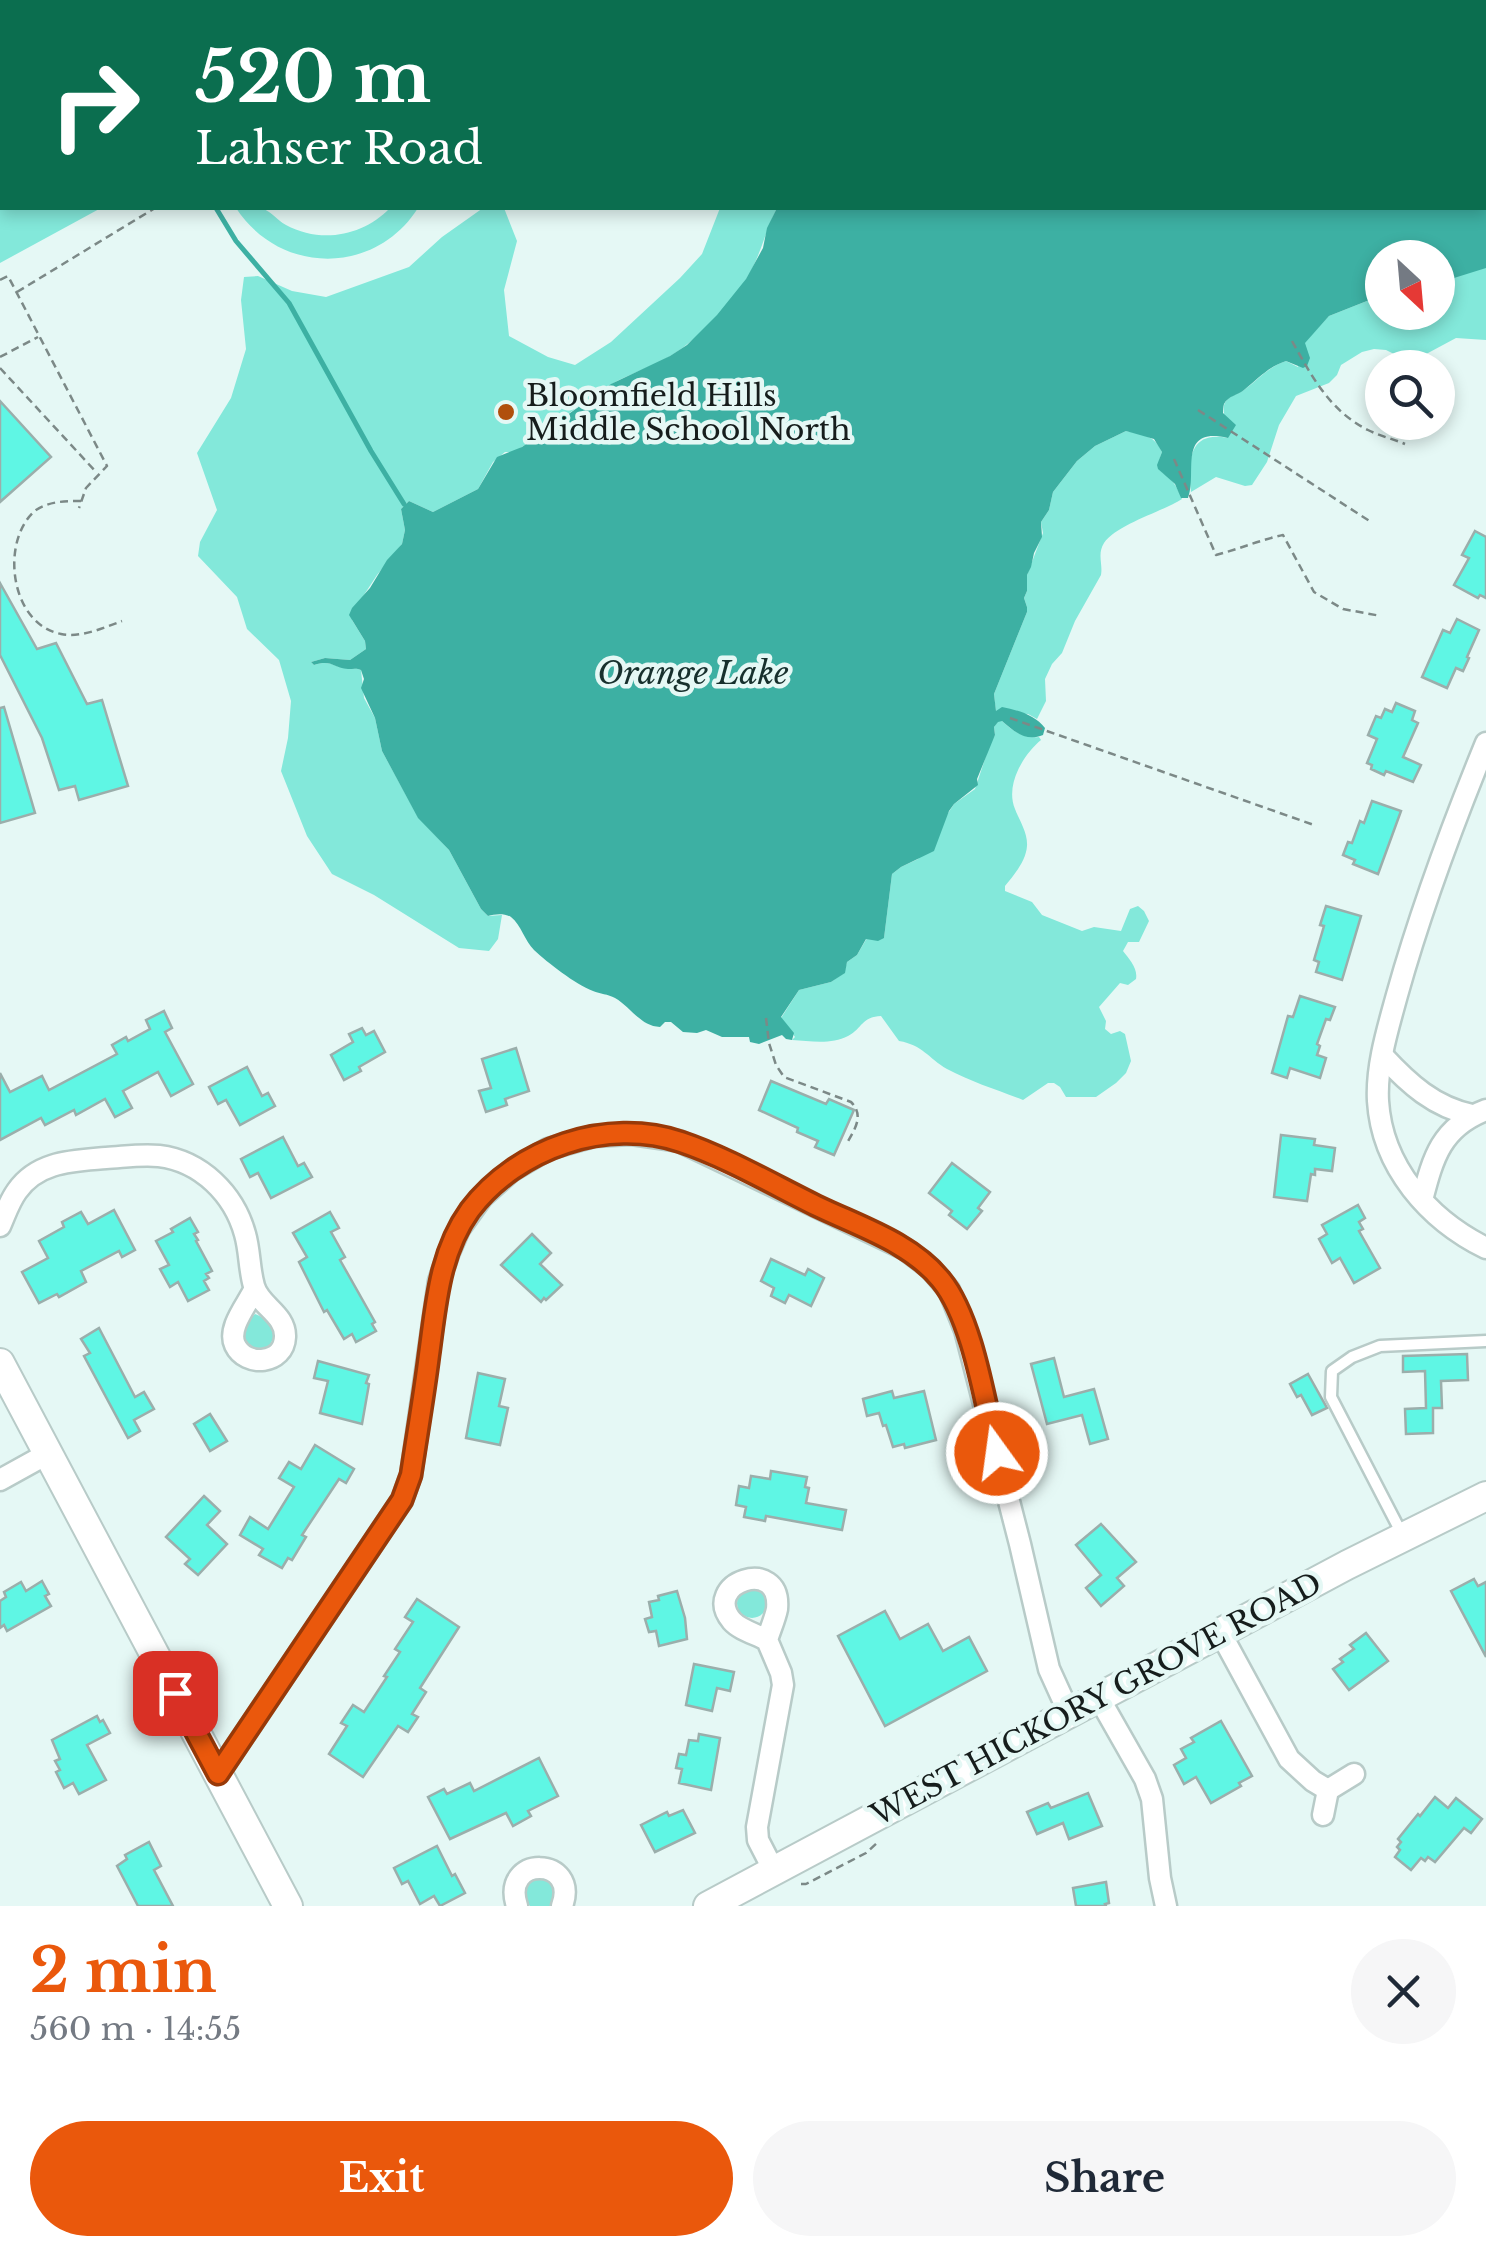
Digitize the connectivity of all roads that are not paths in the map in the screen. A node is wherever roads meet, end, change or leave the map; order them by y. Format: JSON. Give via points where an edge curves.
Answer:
{"nodes":[{"id":1,"x":1486,"y":743,"type":"edge"},
{"id":2,"x":1383,"y":1056,"type":"junction"},
{"id":3,"x":1479,"y":1113,"type":"edge"},
{"id":4,"x":1422,"y":1200,"type":"junction"},
{"id":5,"x":0,"y":1226,"type":"edge"},
{"id":6,"x":1486,"y":1248,"type":"edge"},
{"id":7,"x":254,"y":1290,"type":"dead end"},
{"id":8,"x":1486,"y":1341,"type":"edge"},
{"id":9,"x":0,"y":1363,"type":"edge"},
{"id":10,"x":47,"y":1454,"type":"junction"},
{"id":11,"x":0,"y":1480,"type":"edge"},
{"id":12,"x":1486,"y":1496,"type":"edge"},
{"id":13,"x":1404,"y":1537,"type":"junction"},
{"id":14,"x":1220,"y":1632,"type":"junction"},
{"id":15,"x":767,"y":1640,"type":"dead end"},
{"id":16,"x":1099,"y":1698,"type":"junction"},
{"id":17,"x":1069,"y":1713,"type":"junction"},
{"id":18,"x":218,"y":1774,"type":"junction"},
{"id":19,"x":1354,"y":1774,"type":"dead end"},
{"id":20,"x":1328,"y":1790,"type":"junction"},
{"id":21,"x":1323,"y":1816,"type":"dead end"},
{"id":22,"x":774,"y":1871,"type":"junction"},
{"id":23,"x":288,"y":1906,"type":"edge"},
{"id":24,"x":516,"y":1906,"type":"edge"},
{"id":25,"x":562,"y":1906,"type":"edge"},
{"id":26,"x":708,"y":1906,"type":"edge"},
{"id":27,"x":1166,"y":1906,"type":"edge"}],
"edges":[{"from":1,"to":2,"type":"street","via":[[1404,966]]},
{"from":2,"to":3,"type":"street","via":[[1442,1106]]},
{"from":2,"to":4,"type":"street","via":[[1378,1103],[1387,1142]]},
{"from":3,"to":4,"type":"street","via":[[1449,1133],[1435,1154]]},
{"from":4,"to":6,"type":"street"},
{"from":5,"to":7,"type":"street","via":[[24,1182],[51,1165],[168,1158],[203,1173],[230,1200],[245,1231]]},
{"from":8,"to":13,"type":"lane","via":[[1380,1346],[1332,1371],[1331,1396]]},
{"from":9,"to":10,"type":"street"},
{"from":10,"to":11,"type":"street"},
{"from":10,"to":18,"type":"street"},
{"from":12,"to":13,"type":"street","name":"WEST HICKORY GROVE ROAD"},
{"from":13,"to":14,"type":"street","name":"WEST HICKORY GROVE ROAD"},
{"from":14,"to":16,"type":"street","name":"WEST HICKORY GROVE ROAD"},
{"from":14,"to":20,"type":"street","via":[[1289,1759]]},
{"from":15,"to":22,"type":"street","via":[[783,1685],[757,1827]]},
{"from":16,"to":17,"type":"street","name":"WEST HICKORY GROVE ROAD"},
{"from":16,"to":27,"type":"street","via":[[1152,1799]]},
{"from":17,"to":18,"type":"street","via":[[1048,1669],[966,1330],[940,1278],[905,1249],[680,1141],[594,1136],[520,1165],[482,1197],[459,1229],[439,1280],[402,1500]]},
{"from":17,"to":22,"type":"street","name":"WEST HICKORY GROVE ROAD"},
{"from":18,"to":23,"type":"street"},
{"from":19,"to":20,"type":"street"},
{"from":20,"to":21,"type":"street"},
{"from":22,"to":26,"type":"street","name":"WEST HICKORY GROVE ROAD"},
{"from":24,"to":25,"type":"street","via":[[517,1880],[544,1867],[561,1879]]}]}
